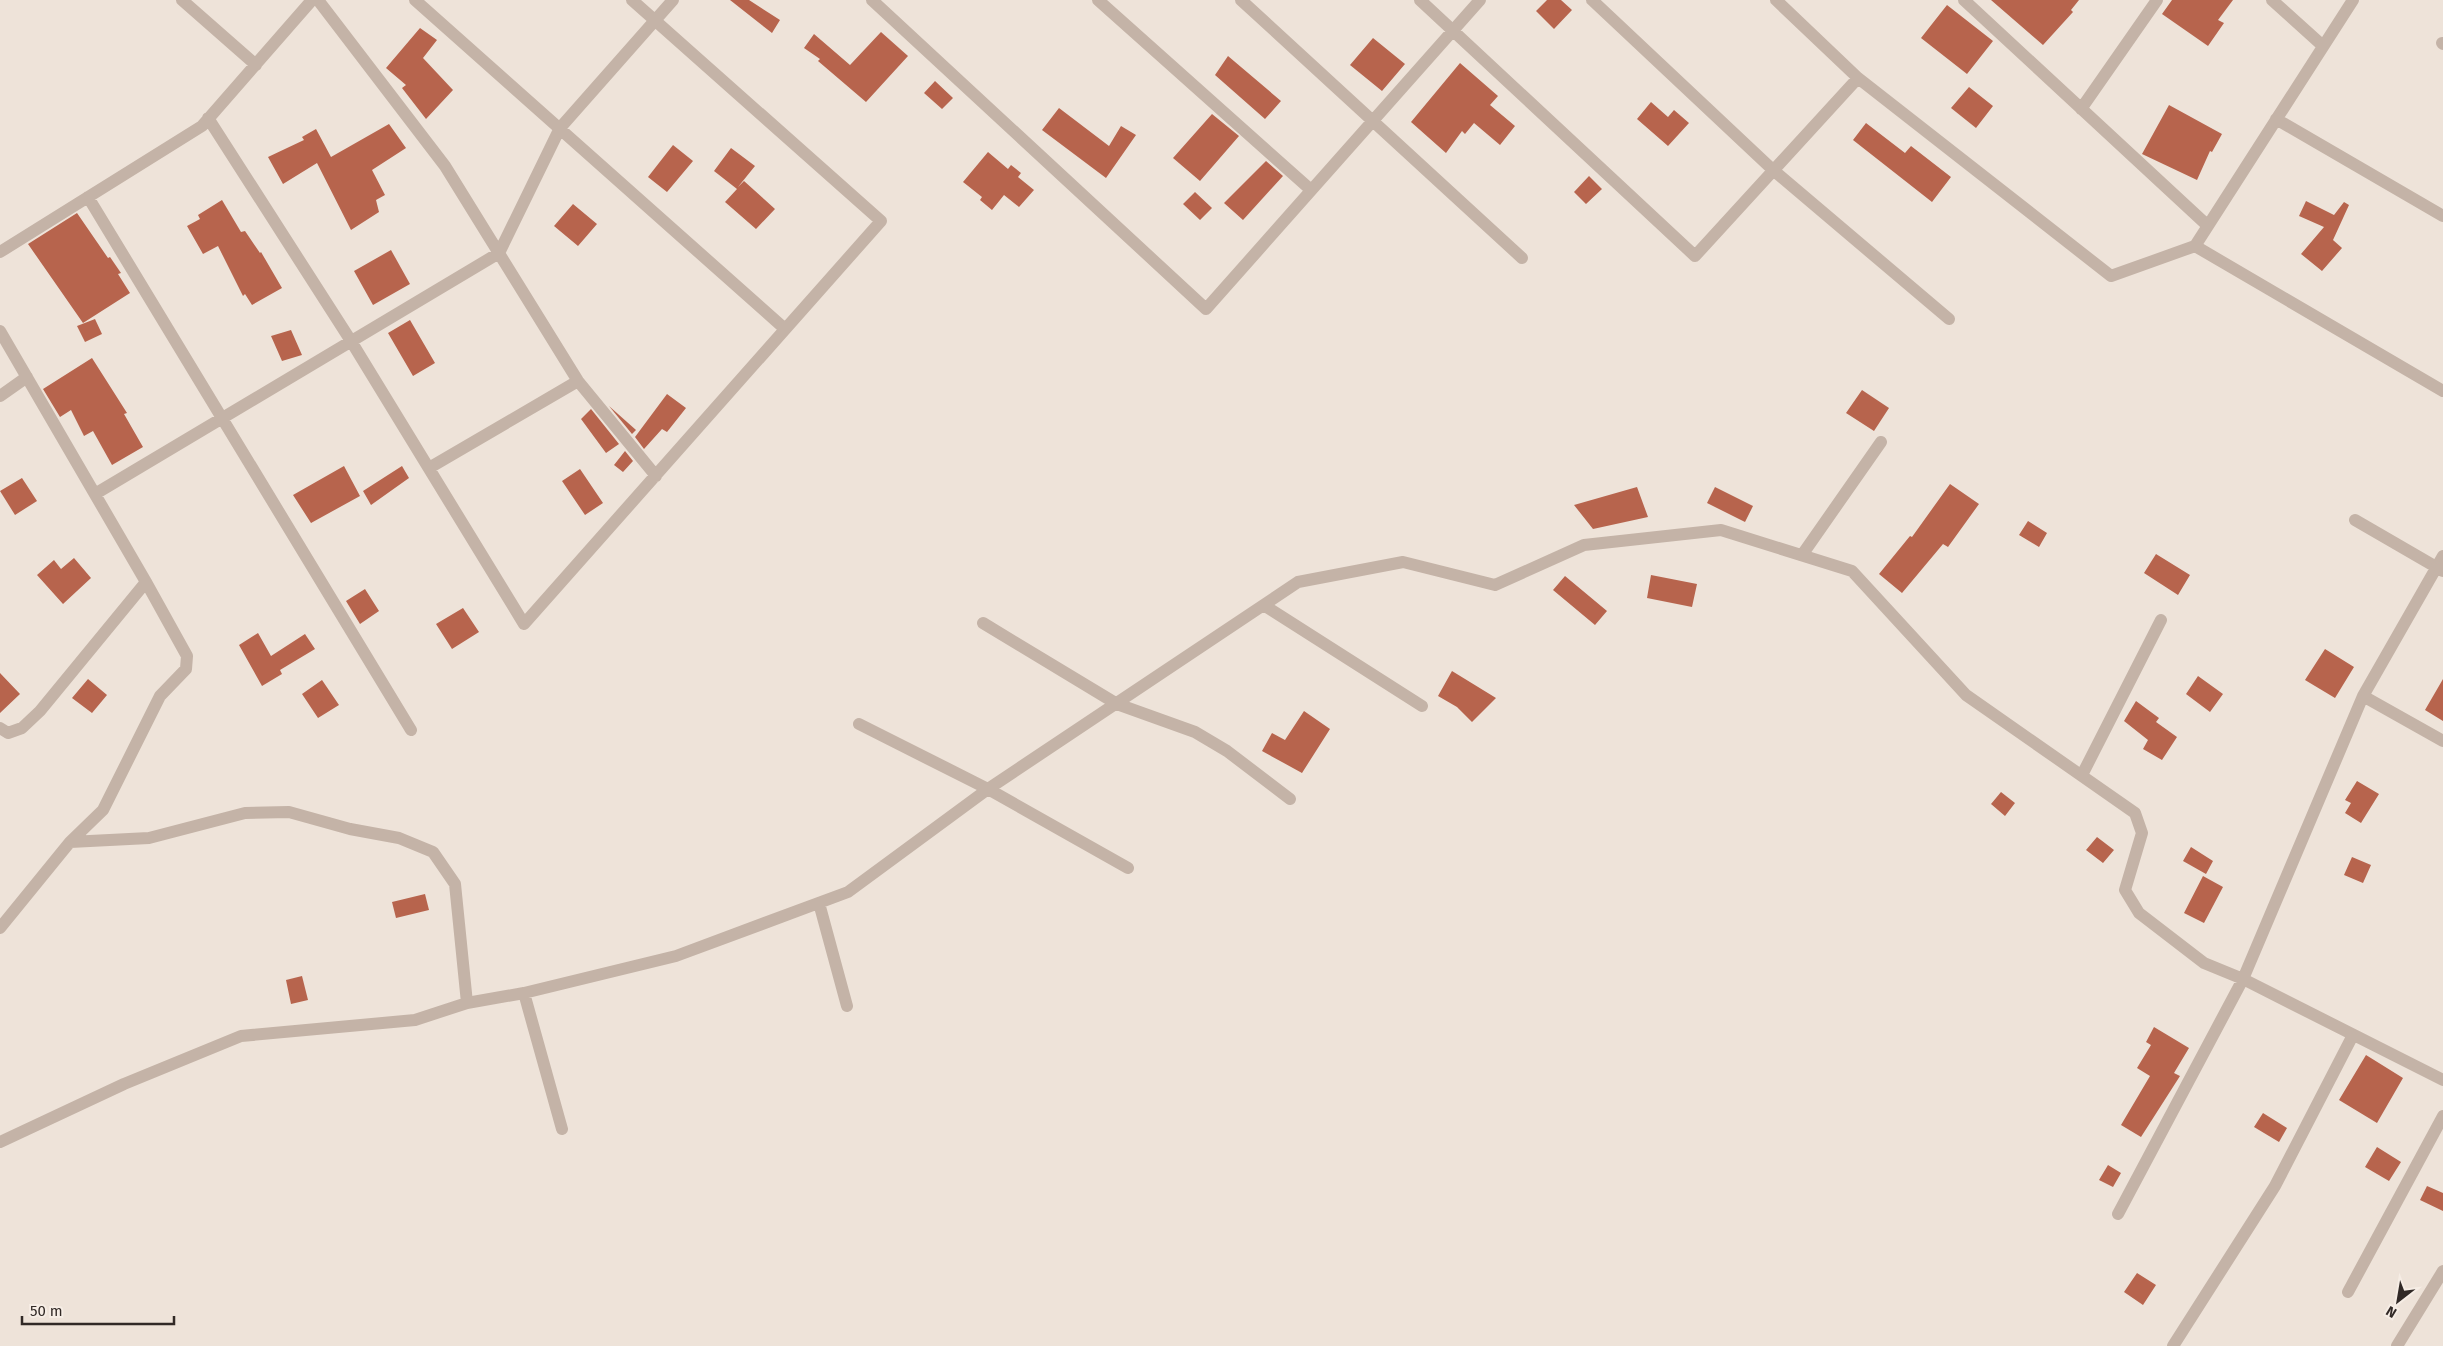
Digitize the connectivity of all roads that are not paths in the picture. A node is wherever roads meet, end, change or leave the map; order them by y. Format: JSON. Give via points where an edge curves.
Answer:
{"nodes":[{"id":1,"x":182,"y":0,"type":"edge"},
{"id":2,"x":312,"y":0,"type":"edge"},
{"id":3,"x":318,"y":0,"type":"edge"},
{"id":4,"x":416,"y":0,"type":"edge"},
{"id":5,"x":632,"y":0,"type":"edge"},
{"id":6,"x":674,"y":0,"type":"edge"},
{"id":7,"x":872,"y":0,"type":"edge"},
{"id":8,"x":1098,"y":0,"type":"edge"},
{"id":9,"x":1241,"y":0,"type":"edge"},
{"id":10,"x":1420,"y":0,"type":"edge"},
{"id":11,"x":1480,"y":0,"type":"edge"},
{"id":12,"x":1592,"y":0,"type":"edge"},
{"id":13,"x":1776,"y":0,"type":"edge"},
{"id":14,"x":2157,"y":0,"type":"edge"},
{"id":15,"x":2272,"y":0,"type":"edge"},
{"id":16,"x":2353,"y":0,"type":"edge"},
{"id":17,"x":1970,"y":2,"type":"edge"},
{"id":18,"x":655,"y":20,"type":"junction"},
{"id":19,"x":1453,"y":31,"type":"junction"},
{"id":20,"x":2324,"y":46,"type":"junction"},
{"id":21,"x":256,"y":65,"type":"junction"},
{"id":22,"x":1858,"y":78,"type":"junction"},
{"id":23,"x":2081,"y":109,"type":"junction"},
{"id":24,"x":208,"y":118,"type":"junction"},
{"id":25,"x":2276,"y":120,"type":"junction"},
{"id":26,"x":1373,"y":121,"type":"junction"},
{"id":27,"x":560,"y":128,"type":"junction"},
{"id":28,"x":1773,"y":170,"type":"junction"},
{"id":29,"x":1311,"y":190,"type":"junction"},
{"id":30,"x":88,"y":197,"type":"junction"},
{"id":31,"x":2443,"y":216,"type":"edge"},
{"id":32,"x":2208,"y":226,"type":"junction"},
{"id":33,"x":2195,"y":246,"type":"junction"},
{"id":34,"x":0,"y":252,"type":"edge"},
{"id":35,"x":499,"y":253,"type":"junction"},
{"id":36,"x":1522,"y":258,"type":"dead end"},
{"id":37,"x":1949,"y":319,"type":"dead end"},
{"id":38,"x":785,"y":329,"type":"junction"},
{"id":39,"x":0,"y":331,"type":"edge"},
{"id":40,"x":351,"y":341,"type":"junction"},
{"id":41,"x":27,"y":378,"type":"junction"},
{"id":42,"x":578,"y":380,"type":"junction"},
{"id":43,"x":2443,"y":391,"type":"edge"},
{"id":44,"x":0,"y":396,"type":"edge"},
{"id":45,"x":220,"y":419,"type":"junction"},
{"id":46,"x":1881,"y":442,"type":"dead end"},
{"id":47,"x":429,"y":468,"type":"junction"},
{"id":48,"x":656,"y":476,"type":"junction"},
{"id":49,"x":95,"y":494,"type":"junction"},
{"id":50,"x":2355,"y":520,"type":"dead end"},
{"id":51,"x":1802,"y":555,"type":"junction"},
{"id":52,"x":2441,"y":565,"type":"edge"},
{"id":53,"x":146,"y":582,"type":"junction"},
{"id":54,"x":1265,"y":606,"type":"junction"},
{"id":55,"x":2161,"y":620,"type":"dead end"},
{"id":56,"x":983,"y":623,"type":"dead end"},
{"id":57,"x":2363,"y":696,"type":"junction"},
{"id":58,"x":1117,"y":704,"type":"junction"},
{"id":59,"x":1422,"y":706,"type":"dead end"},
{"id":60,"x":859,"y":724,"type":"dead end"},
{"id":61,"x":0,"y":728,"type":"edge"},
{"id":62,"x":411,"y":730,"type":"dead end"},
{"id":63,"x":2443,"y":741,"type":"edge"},
{"id":64,"x":2082,"y":775,"type":"junction"},
{"id":65,"x":988,"y":789,"type":"junction"},
{"id":66,"x":1290,"y":799,"type":"dead end"},
{"id":67,"x":70,"y":842,"type":"junction"},
{"id":68,"x":1128,"y":868,"type":"dead end"},
{"id":69,"x":819,"y":903,"type":"junction"},
{"id":70,"x":0,"y":928,"type":"edge"},
{"id":71,"x":2243,"y":980,"type":"junction"},
{"id":72,"x":524,"y":993,"type":"junction"},
{"id":73,"x":467,"y":1004,"type":"junction"},
{"id":74,"x":847,"y":1006,"type":"dead end"},
{"id":75,"x":2353,"y":1035,"type":"junction"},
{"id":76,"x":2443,"y":1080,"type":"edge"},
{"id":77,"x":2443,"y":1116,"type":"edge"},
{"id":78,"x":562,"y":1128,"type":"dead end"},
{"id":79,"x":0,"y":1142,"type":"edge"},
{"id":80,"x":2118,"y":1214,"type":"dead end"},
{"id":81,"x":2443,"y":1271,"type":"edge"},
{"id":82,"x":2348,"y":1292,"type":"dead end"},
{"id":83,"x":2173,"y":1346,"type":"edge"},
{"id":84,"x":2397,"y":1346,"type":"edge"}],
"edges":[{"from":1,"to":21,"type":"street"},
{"from":2,"to":21,"type":"street"},
{"from":3,"to":35,"type":"street","via":[[445,166]]},
{"from":4,"to":27,"type":"street"},
{"from":5,"to":18,"type":"street"},
{"from":6,"to":18,"type":"street"},
{"from":7,"to":29,"type":"street","via":[[1206,309]]},
{"from":8,"to":29,"type":"street"},
{"from":9,"to":26,"type":"street"},
{"from":10,"to":19,"type":"street"},
{"from":11,"to":19,"type":"street"},
{"from":12,"to":28,"type":"street"},
{"from":13,"to":22,"type":"street"},
{"from":14,"to":23,"type":"street"},
{"from":15,"to":20,"type":"street"},
{"from":16,"to":20,"type":"street"},
{"from":17,"to":23,"type":"street"},
{"from":18,"to":27,"type":"street"},
{"from":18,"to":38,"type":"street","via":[[881,221]]},
{"from":19,"to":26,"type":"street"},
{"from":19,"to":28,"type":"street","via":[[1695,256]]},
{"from":20,"to":25,"type":"street"},
{"from":21,"to":24,"type":"street"},
{"from":22,"to":28,"type":"street"},
{"from":22,"to":33,"type":"street","via":[[2111,276]]},
{"from":23,"to":32,"type":"street"},
{"from":24,"to":30,"type":"street","via":[[202,126]]},
{"from":24,"to":40,"type":"street"},
{"from":25,"to":31,"type":"street"},
{"from":25,"to":32,"type":"street"},
{"from":26,"to":29,"type":"street"},
{"from":26,"to":36,"type":"street"},
{"from":27,"to":35,"type":"street"},
{"from":27,"to":38,"type":"street"},
{"from":28,"to":37,"type":"street"},
{"from":30,"to":34,"type":"street"},
{"from":30,"to":45,"type":"street"},
{"from":32,"to":33,"type":"street"},
{"from":33,"to":43,"type":"street"},
{"from":35,"to":40,"type":"street"},
{"from":35,"to":42,"type":"street"},
{"from":38,"to":48,"type":"street"},
{"from":39,"to":41,"type":"street"},
{"from":40,"to":45,"type":"street"},
{"from":40,"to":47,"type":"street"},
{"from":41,"to":44,"type":"street"},
{"from":41,"to":49,"type":"street"},
{"from":42,"to":47,"type":"street"},
{"from":42,"to":48,"type":"street"},
{"from":45,"to":49,"type":"street"},
{"from":45,"to":62,"type":"street"},
{"from":46,"to":51,"type":"street"},
{"from":47,"to":48,"type":"street","via":[[524,624]]},
{"from":49,"to":53,"type":"street"},
{"from":50,"to":52,"type":"street"},
{"from":51,"to":54,"type":"street","via":[[1721,530],[1584,545],[1495,585],[1403,562],[1298,582]]},
{"from":51,"to":64,"type":"street","via":[[1852,571],[1966,694]]},
{"from":52,"to":57,"type":"street"},
{"from":53,"to":61,"type":"street","via":[[40,711],[22,728],[8,733]]},
{"from":53,"to":67,"type":"street","via":[[187,656],[186,669],[160,696],[103,810]]},
{"from":54,"to":58,"type":"street"},
{"from":54,"to":59,"type":"street"},
{"from":55,"to":64,"type":"street"},
{"from":56,"to":58,"type":"street"},
{"from":57,"to":63,"type":"street"},
{"from":57,"to":71,"type":"street"},
{"from":58,"to":65,"type":"street"},
{"from":58,"to":66,"type":"street","via":[[1195,732],[1227,751]]},
{"from":60,"to":65,"type":"street"},
{"from":64,"to":71,"type":"street","via":[[2134,813],[2142,833],[2125,890],[2139,913],[2204,963]]},
{"from":65,"to":68,"type":"street"},
{"from":65,"to":69,"type":"street","via":[[848,892]]},
{"from":67,"to":70,"type":"street"},
{"from":67,"to":73,"type":"street","via":[[149,838],[244,813],[289,812],[350,829],[399,838],[433,852],[455,884]]},
{"from":69,"to":72,"type":"street","via":[[676,956]]},
{"from":69,"to":74,"type":"street"},
{"from":71,"to":75,"type":"street"},
{"from":71,"to":80,"type":"street"},
{"from":72,"to":73,"type":"street"},
{"from":72,"to":78,"type":"street"},
{"from":73,"to":79,"type":"street","via":[[415,1020],[241,1036],[124,1084]]},
{"from":75,"to":76,"type":"street"},
{"from":75,"to":83,"type":"street","via":[[2274,1186]]},
{"from":77,"to":82,"type":"street"},
{"from":81,"to":84,"type":"street"}]}
